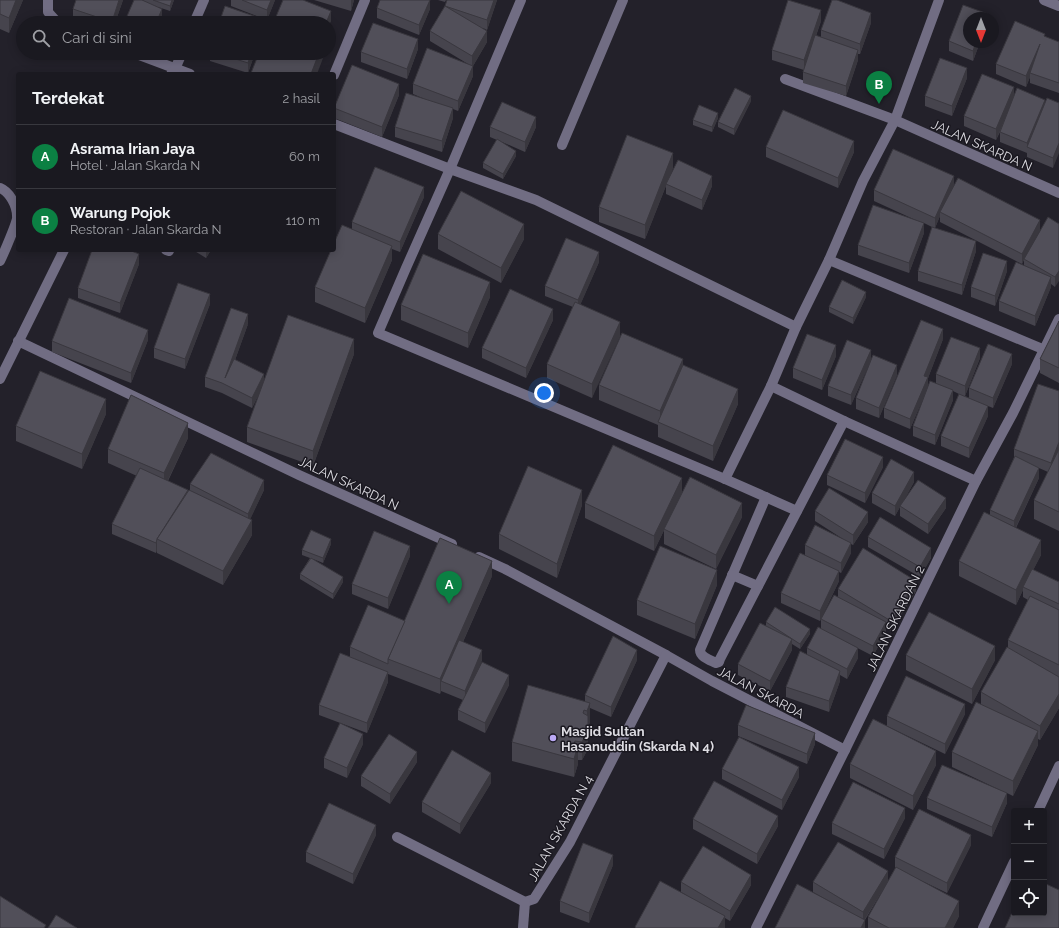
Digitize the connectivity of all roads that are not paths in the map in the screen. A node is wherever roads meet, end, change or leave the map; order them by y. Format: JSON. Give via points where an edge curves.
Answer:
{"nodes":[{"id":1,"x":48,"y":0,"type":"edge"},
{"id":2,"x":204,"y":0,"type":"edge"},
{"id":3,"x":365,"y":0,"type":"edge"},
{"id":4,"x":521,"y":0,"type":"edge"},
{"id":5,"x":623,"y":0,"type":"edge"},
{"id":6,"x":939,"y":0,"type":"edge"},
{"id":7,"x":1044,"y":0,"type":"edge"},
{"id":8,"x":1059,"y":6,"type":"edge"},
{"id":9,"x":52,"y":16,"type":"edge"},
{"id":10,"x":197,"y":16,"type":"edge"},
{"id":11,"x":149,"y":60,"type":"edge"},
{"id":12,"x":178,"y":60,"type":"edge"},
{"id":13,"x":173,"y":71,"type":"edge"},
{"id":14,"x":335,"y":72,"type":"edge"},
{"id":15,"x":785,"y":79,"type":"dead end"},
{"id":16,"x":895,"y":120,"type":"junction"},
{"id":17,"x":336,"y":125,"type":"edge"},
{"id":18,"x":562,"y":145,"type":"dead end"},
{"id":19,"x":450,"y":169,"type":"junction"},
{"id":20,"x":0,"y":188,"type":"edge"},
{"id":21,"x":1059,"y":193,"type":"edge"},
{"id":22,"x":16,"y":210,"type":"edge"},
{"id":23,"x":16,"y":223,"type":"edge"},
{"id":24,"x":63,"y":252,"type":"edge"},
{"id":25,"x":829,"y":260,"type":"junction"},
{"id":26,"x":0,"y":261,"type":"edge"},
{"id":27,"x":1059,"y":319,"type":"edge"},
{"id":28,"x":796,"y":327,"type":"junction"},
{"id":29,"x":18,"y":341,"type":"junction"},
{"id":30,"x":1045,"y":350,"type":"junction"},
{"id":31,"x":0,"y":379,"type":"edge"},
{"id":32,"x":770,"y":386,"type":"junction"},
{"id":33,"x":844,"y":421,"type":"junction"},
{"id":34,"x":725,"y":479,"type":"junction"},
{"id":35,"x":976,"y":481,"type":"junction"},
{"id":36,"x":766,"y":497,"type":"junction"},
{"id":37,"x":797,"y":512,"type":"junction"},
{"id":38,"x":732,"y":575,"type":"junction"},
{"id":39,"x":758,"y":586,"type":"junction"},
{"id":40,"x":666,"y":655,"type":"junction"},
{"id":41,"x":845,"y":750,"type":"junction"},
{"id":42,"x":1059,"y":766,"type":"edge"},
{"id":43,"x":1039,"y":808,"type":"edge"},
{"id":44,"x":397,"y":837,"type":"dead end"},
{"id":45,"x":1011,"y":868,"type":"edge"},
{"id":46,"x":525,"y":902,"type":"junction"},
{"id":47,"x":523,"y":928,"type":"edge"},
{"id":48,"x":756,"y":928,"type":"edge"},
{"id":49,"x":983,"y":928,"type":"edge"}],
"edges":[{"from":1,"to":9,"type":"street","via":[[48,12]]},
{"from":2,"to":10,"type":"street"},
{"from":3,"to":14,"type":"street"},
{"from":4,"to":19,"type":"street"},
{"from":5,"to":18,"type":"street"},
{"from":6,"to":16,"type":"street"},
{"from":7,"to":8,"type":"street"},
{"from":11,"to":13,"type":"street"},
{"from":12,"to":13,"type":"street"},
{"from":15,"to":16,"type":"street","name":"JALAN SKARDA N"},
{"from":16,"to":21,"type":"street","name":"JALAN SKARDA N"},
{"from":16,"to":25,"type":"street","via":[[863,180]]},
{"from":17,"to":19,"type":"street"},
{"from":19,"to":28,"type":"street","via":[[536,200]]},
{"from":19,"to":34,"type":"street","via":[[378,333]]},
{"from":20,"to":22,"type":"street","via":[[4,189],[14,202]]},
{"from":23,"to":26,"type":"street"},
{"from":24,"to":29,"type":"street"},
{"from":25,"to":28,"type":"street"},
{"from":25,"to":30,"type":"street"},
{"from":27,"to":30,"type":"street","name":"JALAN SKARDAN 2"},
{"from":28,"to":32,"type":"street"},
{"from":29,"to":31,"type":"street"},
{"from":29,"to":40,"type":"street","name":"JALAN SKARDA N","via":[[505,568]]},
{"from":30,"to":35,"type":"street","name":"JALAN SKARDAN 2"},
{"from":32,"to":33,"type":"street"},
{"from":32,"to":34,"type":"street"},
{"from":33,"to":35,"type":"street"},
{"from":33,"to":37,"type":"street"},
{"from":34,"to":36,"type":"street"},
{"from":35,"to":41,"type":"street","name":"JALAN SKARDAN 2"},
{"from":36,"to":37,"type":"street"},
{"from":36,"to":38,"type":"street"},
{"from":37,"to":39,"type":"street"},
{"from":38,"to":39,"type":"street"},
{"from":38,"to":39,"type":"street","via":[[700,650],[702,655],[716,662],[719,662]]},
{"from":40,"to":41,"type":"street","name":"JALAN SKARDA"},
{"from":40,"to":46,"type":"street","name":"JALAN SKARDA N 4","via":[[570,842],[534,900]]},
{"from":41,"to":48,"type":"street","name":"JALAN SKARDAN 2"},
{"from":42,"to":43,"type":"street"},
{"from":44,"to":46,"type":"street"},
{"from":45,"to":49,"type":"street"},
{"from":46,"to":47,"type":"street"}]}
